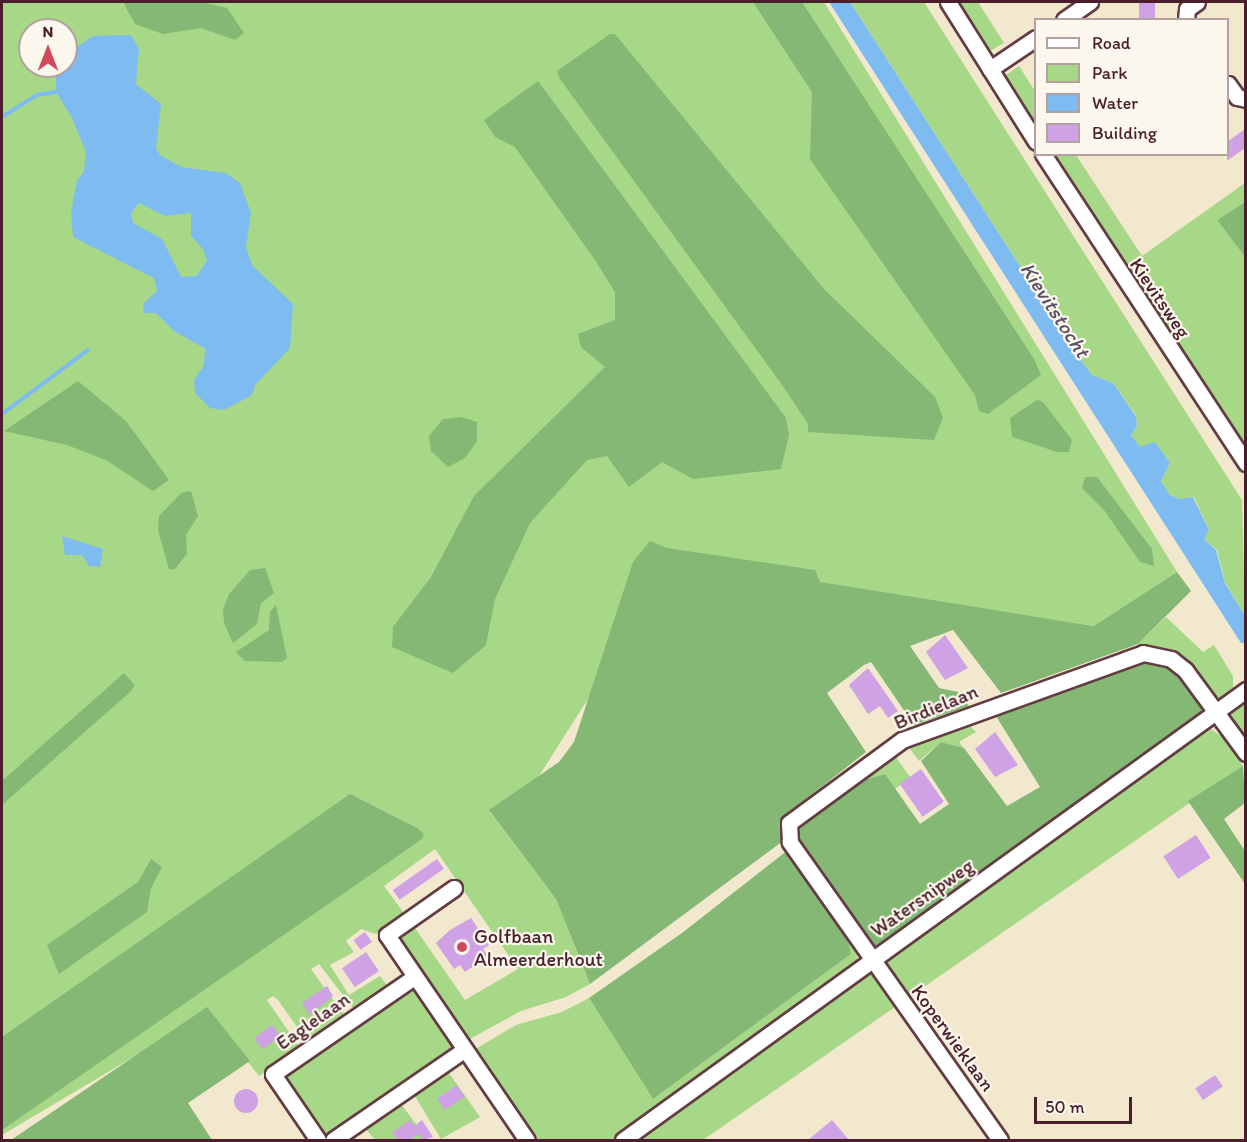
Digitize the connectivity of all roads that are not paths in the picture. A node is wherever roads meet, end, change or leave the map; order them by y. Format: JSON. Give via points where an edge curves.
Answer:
{"nodes":[{"id":1,"x":948,"y":2,"type":"edge"},
{"id":2,"x":1090,"y":2,"type":"edge"},
{"id":3,"x":1197,"y":2,"type":"edge"},
{"id":4,"x":1067,"y":18,"type":"edge"},
{"id":5,"x":1186,"y":18,"type":"edge"},
{"id":6,"x":1034,"y":39,"type":"edge"},
{"id":7,"x":990,"y":69,"type":"junction"},
{"id":8,"x":1229,"y":87,"type":"edge"},
{"id":9,"x":1245,"y":99,"type":"edge"},
{"id":10,"x":1034,"y":140,"type":"edge"},
{"id":11,"x":1044,"y":156,"type":"edge"},
{"id":12,"x":1245,"y":464,"type":"edge"},
{"id":13,"x":1245,"y":690,"type":"edge"},
{"id":14,"x":1216,"y":712,"type":"junction"},
{"id":15,"x":1245,"y":753,"type":"edge"},
{"id":16,"x":454,"y":888,"type":"dead end"},
{"id":17,"x":871,"y":960,"type":"junction"},
{"id":18,"x":414,"y":977,"type":"junction"},
{"id":19,"x":464,"y":1050,"type":"junction"},
{"id":20,"x":318,"y":1140,"type":"edge"},
{"id":21,"x":333,"y":1140,"type":"edge"},
{"id":22,"x":527,"y":1140,"type":"edge"},
{"id":23,"x":623,"y":1140,"type":"edge"},
{"id":24,"x":1000,"y":1140,"type":"edge"}],
"edges":[{"from":1,"to":7,"type":"street"},
{"from":2,"to":4,"type":"street"},
{"from":3,"to":5,"type":"street","via":[[1187,9]]},
{"from":6,"to":7,"type":"street"},
{"from":7,"to":10,"type":"street"},
{"from":8,"to":9,"type":"street","via":[[1237,97]]},
{"from":11,"to":12,"type":"street","name":"Kievitsweg"},
{"from":13,"to":14,"type":"street","name":"Watersnipweg"},
{"from":14,"to":15,"type":"street"},
{"from":14,"to":17,"type":"street","name":"Watersnipweg"},
{"from":14,"to":17,"type":"street","name":"Birdielaan","via":[[1172,659],[1143,652],[902,740],[872,761],[797,816],[787,831],[790,842]]},
{"from":16,"to":18,"type":"street","via":[[387,935]]},
{"from":17,"to":23,"type":"street","name":"Watersnipweg"},
{"from":17,"to":24,"type":"street","name":"Koperwieklaan"},
{"from":18,"to":19,"type":"street"},
{"from":18,"to":20,"type":"street","name":"Eaglelaan","via":[[273,1074]]},
{"from":19,"to":21,"type":"street"},
{"from":19,"to":22,"type":"street"}]}
